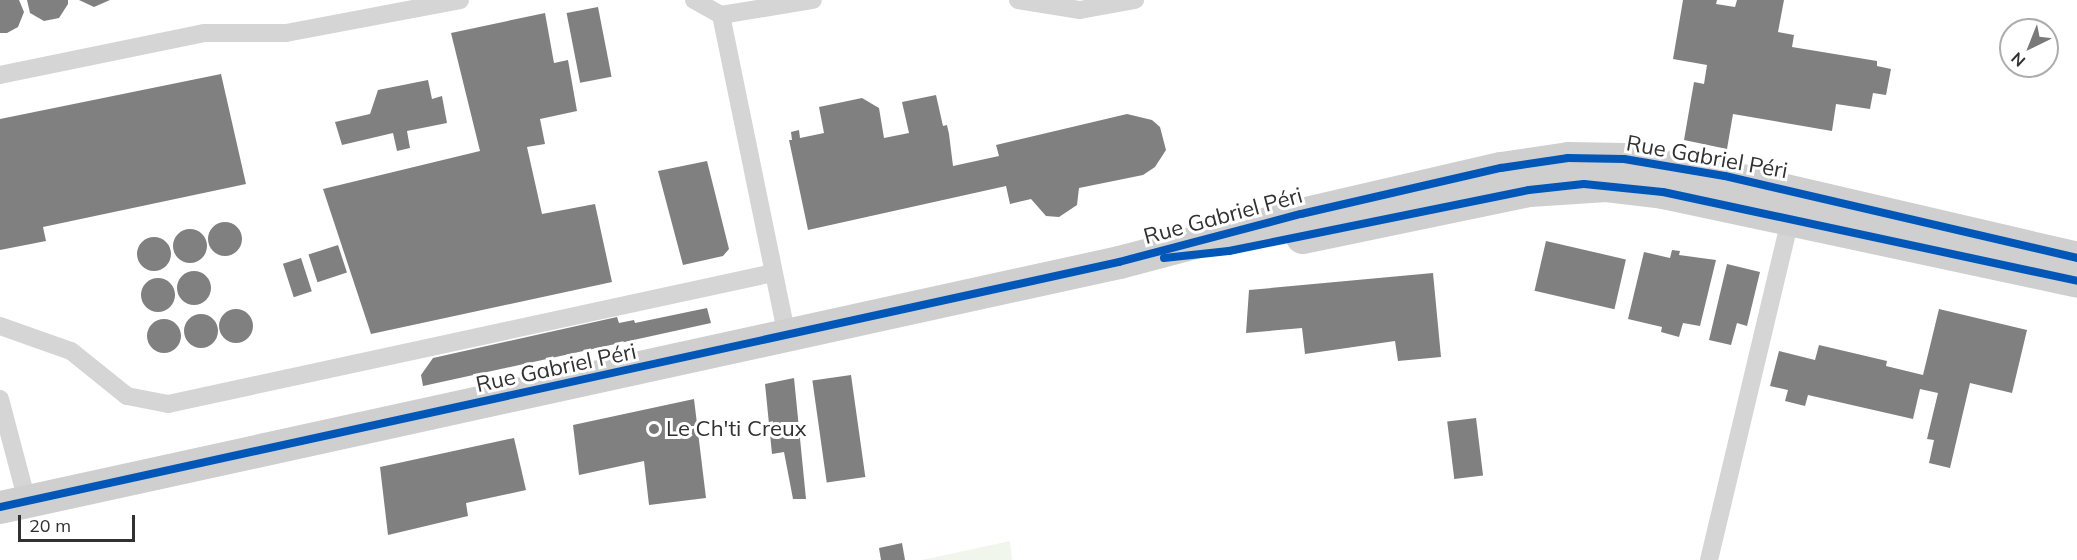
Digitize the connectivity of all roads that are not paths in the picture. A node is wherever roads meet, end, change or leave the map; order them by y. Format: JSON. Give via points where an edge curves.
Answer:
{"nodes":[{"id":1,"x":460,"y":0,"type":"edge"},
{"id":2,"x":694,"y":0,"type":"edge"},
{"id":3,"x":813,"y":0,"type":"edge"},
{"id":4,"x":1018,"y":0,"type":"edge"},
{"id":5,"x":1135,"y":0,"type":"edge"},
{"id":6,"x":721,"y":15,"type":"junction"},
{"id":7,"x":0,"y":75,"type":"edge"},
{"id":8,"x":1793,"y":204,"type":"junction"},
{"id":9,"x":2077,"y":258,"type":"edge"},
{"id":10,"x":773,"y":273,"type":"junction"},
{"id":11,"x":2077,"y":281,"type":"edge"},
{"id":12,"x":0,"y":326,"type":"edge"},
{"id":13,"x":788,"y":336,"type":"junction"},
{"id":14,"x":0,"y":399,"type":"edge"},
{"id":15,"x":14,"y":504,"type":"edge"},
{"id":16,"x":1709,"y":560,"type":"edge"}],
"edges":[{"from":1,"to":7,"type":"lane","via":[[286,33],[204,33]]},
{"from":2,"to":6,"type":"lane"},
{"from":3,"to":6,"type":"lane"},
{"from":4,"to":5,"type":"lane","via":[[1080,10]]},
{"from":6,"to":10,"type":"lane"},
{"from":8,"to":9,"type":"main road","name":"Rue Gabriel Péri"},
{"from":8,"to":11,"type":"main road","name":"Rue Gabriel Péri"},
{"from":8,"to":13,"type":"main road","name":"Rue Gabriel Péri","via":[[1633,187],[1568,185],[1229,251],[1119,262]]},
{"from":8,"to":16,"type":"lane"},
{"from":10,"to":12,"type":"lane","via":[[168,404],[127,396],[71,351]]},
{"from":10,"to":13,"type":"lane"},
{"from":13,"to":15,"type":"main road","name":"Rue Gabriel Péri"},
{"from":14,"to":15,"type":"lane"}]}
